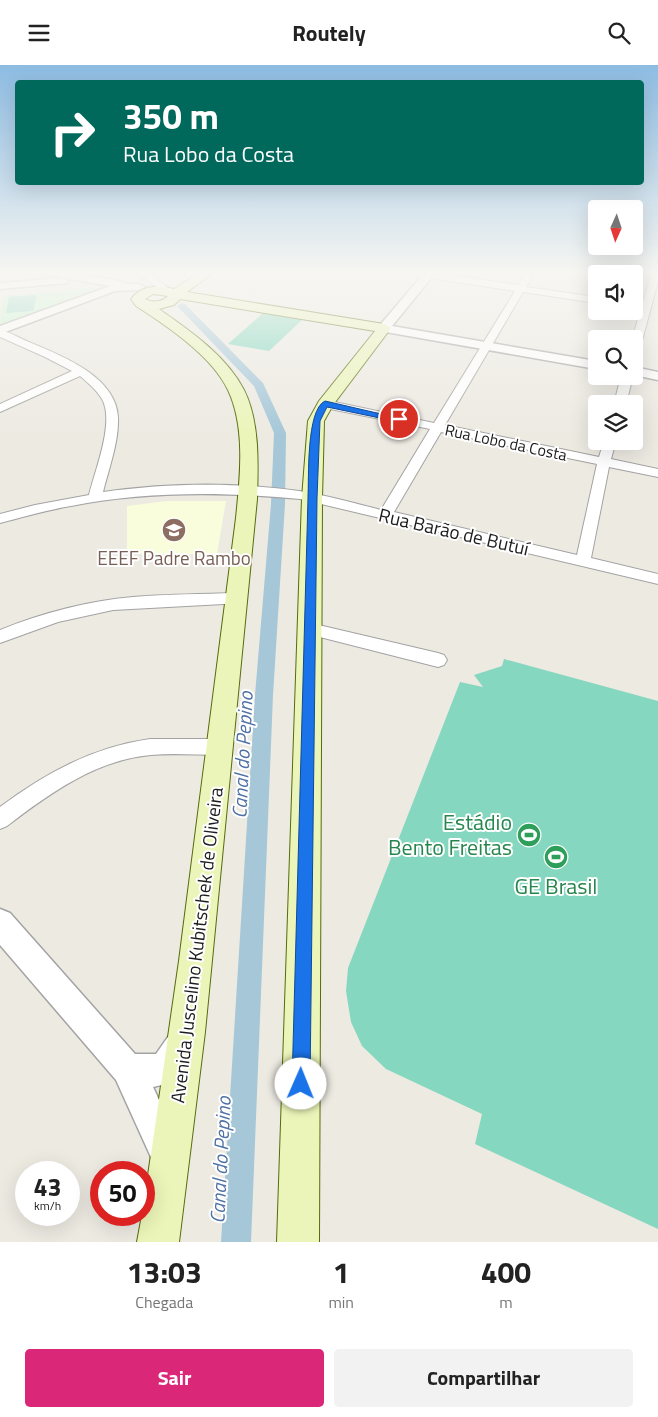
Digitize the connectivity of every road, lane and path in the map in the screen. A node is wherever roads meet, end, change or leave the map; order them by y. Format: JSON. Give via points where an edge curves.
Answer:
{"nodes":[{"id":1,"x":24,"y":326,"type":"edge"},
{"id":2,"x":32,"y":326,"type":"edge"},
{"id":3,"x":173,"y":326,"type":"edge"},
{"id":4,"x":367,"y":326,"type":"edge"},
{"id":5,"x":387,"y":326,"type":"edge"},
{"id":6,"x":499,"y":326,"type":"edge"},
{"id":7,"x":384,"y":329,"type":"junction"},
{"id":8,"x":3,"y":336,"type":"edge"},
{"id":9,"x":487,"y":346,"type":"junction"},
{"id":10,"x":588,"y":364,"type":"edge"},
{"id":11,"x":82,"y":371,"type":"junction"},
{"id":12,"x":643,"y":372,"type":"edge"},
{"id":13,"x":658,"y":375,"type":"edge"},
{"id":14,"x":325,"y":404,"type":"junction"},
{"id":15,"x":0,"y":408,"type":"edge"},
{"id":16,"x":437,"y":427,"type":"junction"},
{"id":17,"x":607,"y":450,"type":"edge"},
{"id":18,"x":604,"y":462,"type":"junction"},
{"id":19,"x":658,"y":473,"type":"edge"},
{"id":20,"x":258,"y":491,"type":"junction"},
{"id":21,"x":95,"y":497,"type":"junction"},
{"id":22,"x":306,"y":497,"type":"junction"},
{"id":23,"x":386,"y":515,"type":"junction"},
{"id":24,"x":0,"y":519,"type":"edge"},
{"id":25,"x":584,"y":561,"type":"junction"},
{"id":26,"x":658,"y":579,"type":"edge"},
{"id":27,"x":236,"y":599,"type":"junction"},
{"id":28,"x":310,"y":629,"type":"junction"},
{"id":29,"x":0,"y":637,"type":"edge"},
{"id":30,"x":438,"y":660,"type":"dead end"},
{"id":31,"x":220,"y":747,"type":"junction"},
{"id":32,"x":0,"y":819,"type":"edge"},
{"id":33,"x":0,"y":923,"type":"edge"},
{"id":34,"x":186,"y":1036,"type":"junction"},
{"id":35,"x":127,"y":1069,"type":"junction"},
{"id":36,"x":171,"y":1162,"type":"junction"},
{"id":37,"x":158,"y":1242,"type":"edge"},
{"id":38,"x":298,"y":1242,"type":"edge"}],
"edges":[{"from":1,"to":8,"type":"street"},
{"from":2,"to":8,"type":"street"},
{"from":3,"to":20,"type":"main road","name":"Avenida Juscelino Kubitschek de Oliveira","via":[[230,377],[241,401]]},
{"from":4,"to":7,"type":"main road"},
{"from":5,"to":7,"type":"street"},
{"from":6,"to":9,"type":"street"},
{"from":7,"to":9,"type":"street"},
{"from":7,"to":14,"type":"main road"},
{"from":8,"to":11,"type":"street"},
{"from":9,"to":10,"type":"street"},
{"from":9,"to":16,"type":"street"},
{"from":11,"to":15,"type":"street"},
{"from":11,"to":21,"type":"street","via":[[111,402],[110,432]]},
{"from":12,"to":13,"type":"street"},
{"from":14,"to":16,"type":"street","name":"Rua Lobo da Costa"},
{"from":14,"to":22,"type":"main road","via":[[316,421]]},
{"from":16,"to":18,"type":"street","name":"Rua Lobo da Costa"},
{"from":16,"to":23,"type":"street"},
{"from":17,"to":18,"type":"street"},
{"from":18,"to":19,"type":"street","name":"Rua Lobo da Costa"},
{"from":18,"to":25,"type":"street"},
{"from":20,"to":21,"type":"street","name":"Rua Barão de Butuí","via":[[148,492]]},
{"from":20,"to":22,"type":"street","name":"Rua Barão de Butuí"},
{"from":20,"to":27,"type":"main road","name":"Avenida Juscelino Kubitschek de Oliveira"},
{"from":21,"to":24,"type":"street","name":"Rua Barão de Butuí"},
{"from":22,"to":23,"type":"street","name":"Rua Barão de Butuí"},
{"from":22,"to":28,"type":"main road"},
{"from":23,"to":25,"type":"street","name":"Rua Barão de Butuí"},
{"from":25,"to":26,"type":"street","name":"Rua Barão de Butuí"},
{"from":27,"to":29,"type":"street","via":[[150,601],[93,608],[32,623]]},
{"from":27,"to":31,"type":"main road","name":"Avenida Juscelino Kubitschek de Oliveira"},
{"from":28,"to":30,"type":"street"},
{"from":28,"to":38,"type":"main road"},
{"from":31,"to":32,"type":"street","via":[[150,747],[113,754],[76,769],[30,795]]},
{"from":31,"to":34,"type":"main road","name":"Avenida Juscelino Kubitschek de Oliveira"},
{"from":33,"to":35,"type":"street"},
{"from":34,"to":35,"type":"street","via":[[174,1062],[154,1072]]},
{"from":34,"to":36,"type":"main road","name":"Avenida Juscelino Kubitschek de Oliveira"},
{"from":35,"to":36,"type":"street"},
{"from":36,"to":37,"type":"main road","name":"Avenida Juscelino Kubitschek de Oliveira"}]}
